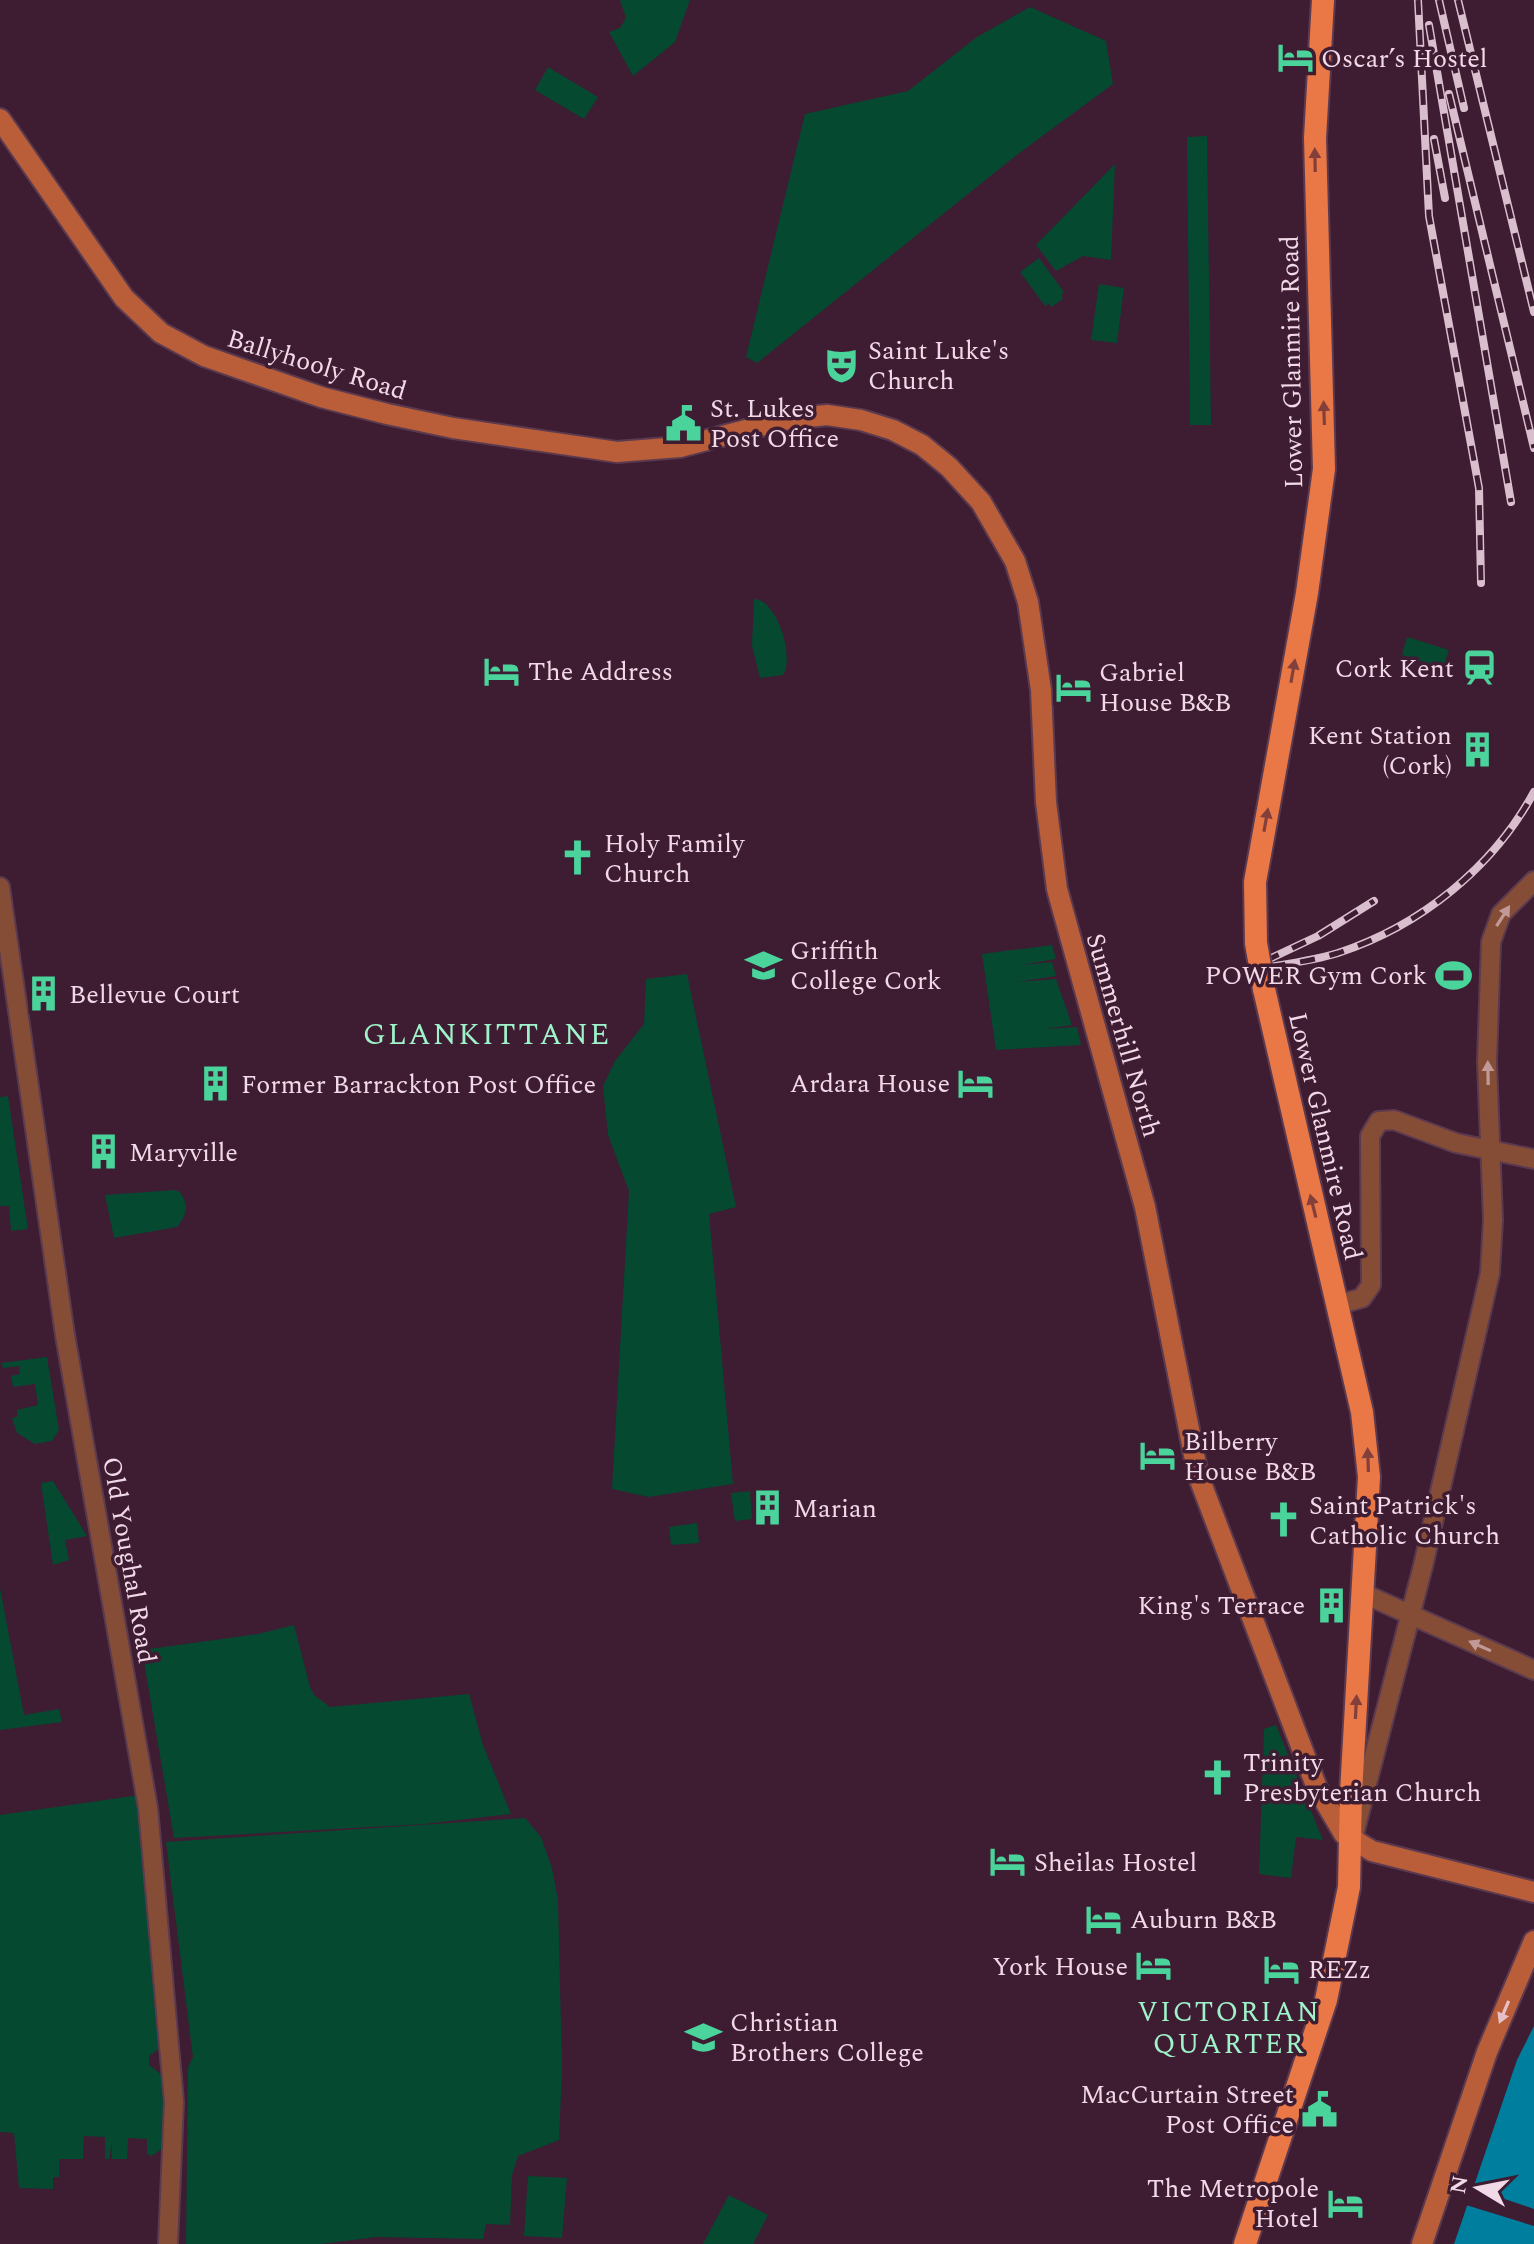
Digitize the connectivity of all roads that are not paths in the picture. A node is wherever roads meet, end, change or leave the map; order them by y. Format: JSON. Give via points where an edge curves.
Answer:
{"nodes":[{"id":1,"x":1323,"y":0,"type":"edge"},
{"id":2,"x":0,"y":119,"type":"edge"},
{"id":3,"x":727,"y":433,"type":"joint"},
{"id":4,"x":1534,"y":881,"type":"edge"},
{"id":5,"x":0,"y":887,"type":"edge"},
{"id":6,"x":1490,"y":1151,"type":"junction"},
{"id":7,"x":1534,"y":1159,"type":"edge"},
{"id":8,"x":1337,"y":1305,"type":"junction"},
{"id":9,"x":1362,"y":1593,"type":"junction"},
{"id":10,"x":1410,"y":1614,"type":"junction"},
{"id":11,"x":1534,"y":1670,"type":"edge"},
{"id":12,"x":1352,"y":1840,"type":"junction"},
{"id":13,"x":1524,"y":1890,"type":"edge"},
{"id":14,"x":1534,"y":1941,"type":"edge"},
{"id":15,"x":168,"y":2244,"type":"edge"},
{"id":16,"x":1245,"y":2244,"type":"edge"},
{"id":17,"x":1422,"y":2244,"type":"edge"}],
"edges":[{"from":8,"to":1,"type":"highway","name":"Lower Glanmire Road","one_way":true,"bridge":true,"via":[[1264,989],[1256,943],[1255,882],[1324,469],[1315,138]]},
{"from":2,"to":3,"type":"main road","name":"Ballyhooly Road","via":[[124,298],[161,333],[204,356],[375,411],[544,443],[638,453]]},
{"from":3,"to":12,"type":"main road","name":"Summerhill North","via":[[827,415],[893,430],[922,445],[964,482],[994,520],[1015,561],[1028,602],[1039,675],[1057,889],[1145,1207],[1198,1475],[1317,1788],[1336,1824]]},
{"from":6,"to":4,"type":"street","one_way":true,"via":[[1488,960],[1501,914]]},
{"from":5,"to":15,"type":"street","name":"Old Youghal Road","via":[[60,1306],[148,1808],[174,2102]]},
{"from":6,"to":7,"type":"street"},
{"from":6,"to":8,"type":"street","via":[[1386,1119],[1376,1123],[1370,1136],[1371,1285],[1362,1298]]},
{"from":6,"to":10,"type":"street","via":[[1490,1273]]},
{"from":9,"to":8,"type":"highway","name":"Lower Glanmire Road","one_way":true,"via":[[1368,1442]]},
{"from":9,"to":10,"type":"street"},
{"from":12,"to":9,"type":"highway","name":"Lower Glanmire Road","one_way":true},
{"from":11,"to":10,"type":"street","one_way":true},
{"from":10,"to":12,"type":"street"},
{"from":12,"to":13,"type":"main road","via":[[1376,1853]]},
{"from":12,"to":16,"type":"highway","name":"Lower Glanmire Road","via":[[1349,1887],[1326,2000]]},
{"from":14,"to":17,"type":"main road","one_way":true,"via":[[1487,2052]]}]}
